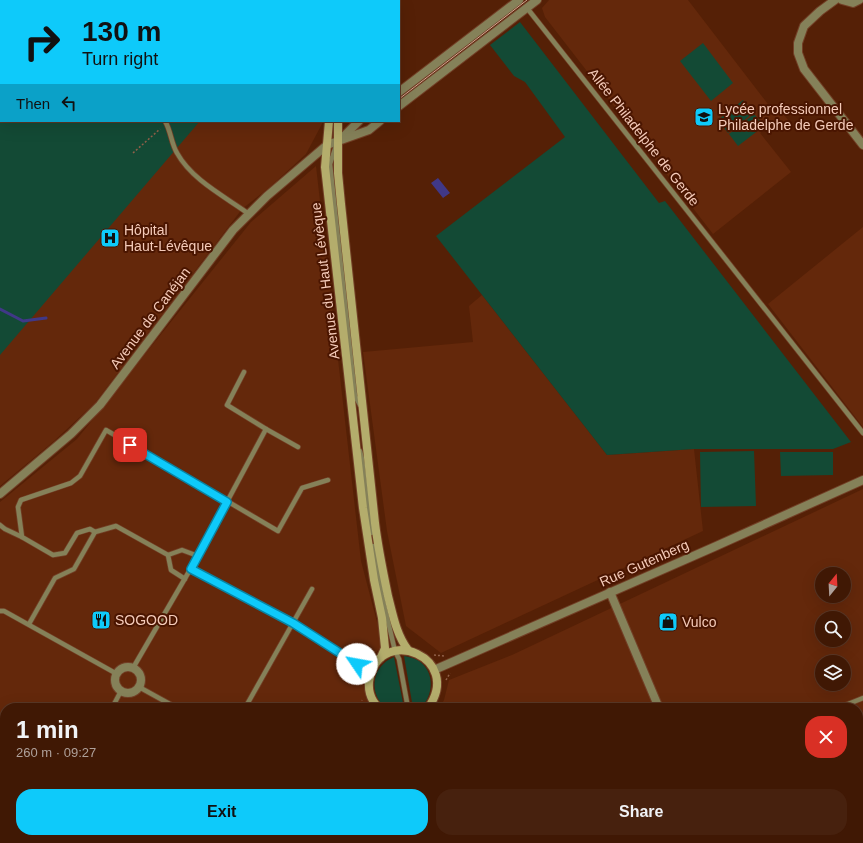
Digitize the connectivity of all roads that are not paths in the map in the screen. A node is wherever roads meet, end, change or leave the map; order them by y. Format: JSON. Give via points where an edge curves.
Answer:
{"nodes":[{"id":1,"x":519,"y":0,"type":"edge"},
{"id":2,"x":537,"y":0,"type":"edge"},
{"id":3,"x":835,"y":0,"type":"edge"},
{"id":4,"x":842,"y":0,"type":"edge"},
{"id":5,"x":859,"y":0,"type":"edge"},
{"id":6,"x":527,"y":8,"type":"junction"},
{"id":7,"x":400,"y":91,"type":"edge"},
{"id":8,"x":400,"y":105,"type":"edge"},
{"id":9,"x":168,"y":122,"type":"edge"},
{"id":10,"x":329,"y":122,"type":"edge"},
{"id":11,"x":338,"y":122,"type":"edge"},
{"id":12,"x":358,"y":122,"type":"edge"},
{"id":13,"x":379,"y":122,"type":"edge"},
{"id":14,"x":338,"y":142,"type":"junction"},
{"id":15,"x":327,"y":145,"type":"junction"},
{"id":16,"x":863,"y":145,"type":"edge"},
{"id":17,"x":249,"y":214,"type":"junction"},
{"id":18,"x":244,"y":372,"type":"dead end"},
{"id":19,"x":266,"y":429,"type":"junction"},
{"id":20,"x":863,"y":434,"type":"edge"},
{"id":21,"x":355,"y":437,"type":"junction"},
{"id":22,"x":298,"y":447,"type":"dead end"},
{"id":23,"x":328,"y":480,"type":"dead end"},
{"id":24,"x":863,"y":480,"type":"edge"},
{"id":25,"x":0,"y":494,"type":"edge"},
{"id":26,"x":227,"y":502,"type":"junction"},
{"id":27,"x":0,"y":525,"type":"edge"},
{"id":28,"x":95,"y":532,"type":"junction"},
{"id":29,"x":22,"y":537,"type":"junction"},
{"id":30,"x":168,"y":555,"type":"junction"},
{"id":31,"x":198,"y":556,"type":"junction"},
{"id":32,"x":191,"y":569,"type":"junction"},
{"id":33,"x":185,"y":579,"type":"junction"},
{"id":34,"x":312,"y":589,"type":"dead end"},
{"id":35,"x":610,"y":592,"type":"junction"},
{"id":36,"x":0,"y":611,"type":"edge"},
{"id":37,"x":293,"y":623,"type":"junction"},
{"id":38,"x":29,"y":624,"type":"junction"},
{"id":39,"x":401,"y":650,"type":"junction"},
{"id":40,"x":381,"y":657,"type":"junction"},
{"id":41,"x":133,"y":668,"type":"junction"},
{"id":42,"x":371,"y":670,"type":"junction"},
{"id":43,"x":434,"y":670,"type":"junction"},
{"id":44,"x":117,"y":674,"type":"junction"},
{"id":45,"x":139,"y":687,"type":"junction"},
{"id":46,"x":121,"y":691,"type":"junction"},
{"id":47,"x":863,"y":698,"type":"edge"},
{"id":48,"x":115,"y":703,"type":"edge"},
{"id":49,"x":168,"y":703,"type":"edge"},
{"id":50,"x":248,"y":703,"type":"edge"},
{"id":51,"x":373,"y":703,"type":"edge"},
{"id":52,"x":407,"y":703,"type":"edge"},
{"id":53,"x":432,"y":703,"type":"edge"},
{"id":54,"x":658,"y":703,"type":"edge"},
{"id":55,"x":850,"y":703,"type":"edge"}],
"edges":[{"from":1,"to":7,"type":"street"},
{"from":2,"to":6,"type":"street"},
{"from":3,"to":16,"type":"street","via":[[804,26],[798,43],[798,53],[804,68]]},
{"from":4,"to":5,"type":"street","via":[[853,3]]},
{"from":6,"to":8,"type":"street"},
{"from":6,"to":20,"type":"lane","name":"Allée Philadelphe de Gerde"},
{"from":9,"to":17,"type":"lane","via":[[176,151],[186,167]]},
{"from":10,"to":15,"type":"main road","name":"Avenue du Haut Lévèque"},
{"from":11,"to":14,"type":"main road","name":"Avenue du Haut Lévèque"},
{"from":12,"to":14,"type":"street","name":"Avenue de Canéjan"},
{"from":13,"to":14,"type":"street","name":"Avenue de Canéjan","via":[[369,130]]},
{"from":14,"to":15,"type":"street","name":"Avenue de Canéjan"},
{"from":14,"to":39,"type":"main road","name":"Avenue du Haut Lévèque","via":[[341,204],[378,548]]},
{"from":15,"to":17,"type":"street","name":"Avenue de Canéjan"},
{"from":15,"to":21,"type":"main road","name":"Avenue du Haut Lévèque","via":[[325,167]]},
{"from":17,"to":25,"type":"street","name":"Avenue de Canéjan","via":[[233,230],[100,405],[71,434]]},
{"from":18,"to":19,"type":"lane","via":[[227,405]]},
{"from":19,"to":22,"type":"lane"},
{"from":19,"to":26,"type":"lane"},
{"from":21,"to":39,"type":"lane","name":"Avenue du Haut Lévèque","via":[[362,460],[371,539],[382,596]]},
{"from":21,"to":40,"type":"main road","name":"Avenue du Haut Lévèque","via":[[368,544],[382,618],[385,648]]},
{"from":23,"to":26,"type":"lane","via":[[302,488],[278,531]]},
{"from":24,"to":35,"type":"street","name":"Rue Gutenberg"},
{"from":26,"to":29,"type":"lane","via":[[106,430],[80,476],[71,483],[22,500],[18,507]]},
{"from":26,"to":31,"type":"lane"},
{"from":27,"to":29,"type":"lane"},
{"from":28,"to":29,"type":"lane","via":[[90,529],[77,533],[65,552],[53,555]]},
{"from":28,"to":30,"type":"lane","via":[[116,526]]},
{"from":28,"to":38,"type":"lane","via":[[74,568],[55,578]]},
{"from":30,"to":31,"type":"lane","via":[[182,550]]},
{"from":30,"to":33,"type":"lane","via":[[171,570]]},
{"from":31,"to":32,"type":"lane"},
{"from":32,"to":33,"type":"lane"},
{"from":32,"to":37,"type":"lane"},
{"from":33,"to":41,"type":"lane"},
{"from":34,"to":37,"type":"lane"},
{"from":35,"to":43,"type":"street","name":"Rue Gutenberg"},
{"from":35,"to":54,"type":"street"},
{"from":36,"to":38,"type":"lane"},
{"from":37,"to":42,"type":"lane","via":[[357,664]]},
{"from":37,"to":50,"type":"lane"},
{"from":38,"to":44,"type":"lane"},
{"from":39,"to":40,"type":"main road"},
{"from":39,"to":43,"type":"main road","via":[[419,654],[428,660]]},
{"from":39,"to":52,"type":"lane","name":"Avenue du Haut Lévèque"},
{"from":40,"to":42,"type":"main road"},
{"from":41,"to":44,"type":"street","via":[[125,668]]},
{"from":41,"to":45,"type":"street","via":[[139,672],[141,678]]},
{"from":42,"to":51,"type":"main road","via":[[368,682]]},
{"from":43,"to":53,"type":"main road","via":[[437,690]]},
{"from":44,"to":46,"type":"street","via":[[116,684]]},
{"from":45,"to":46,"type":"street","via":[[132,692]]},
{"from":45,"to":49,"type":"lane"},
{"from":46,"to":48,"type":"lane"},
{"from":47,"to":55,"type":"lane"}]}
